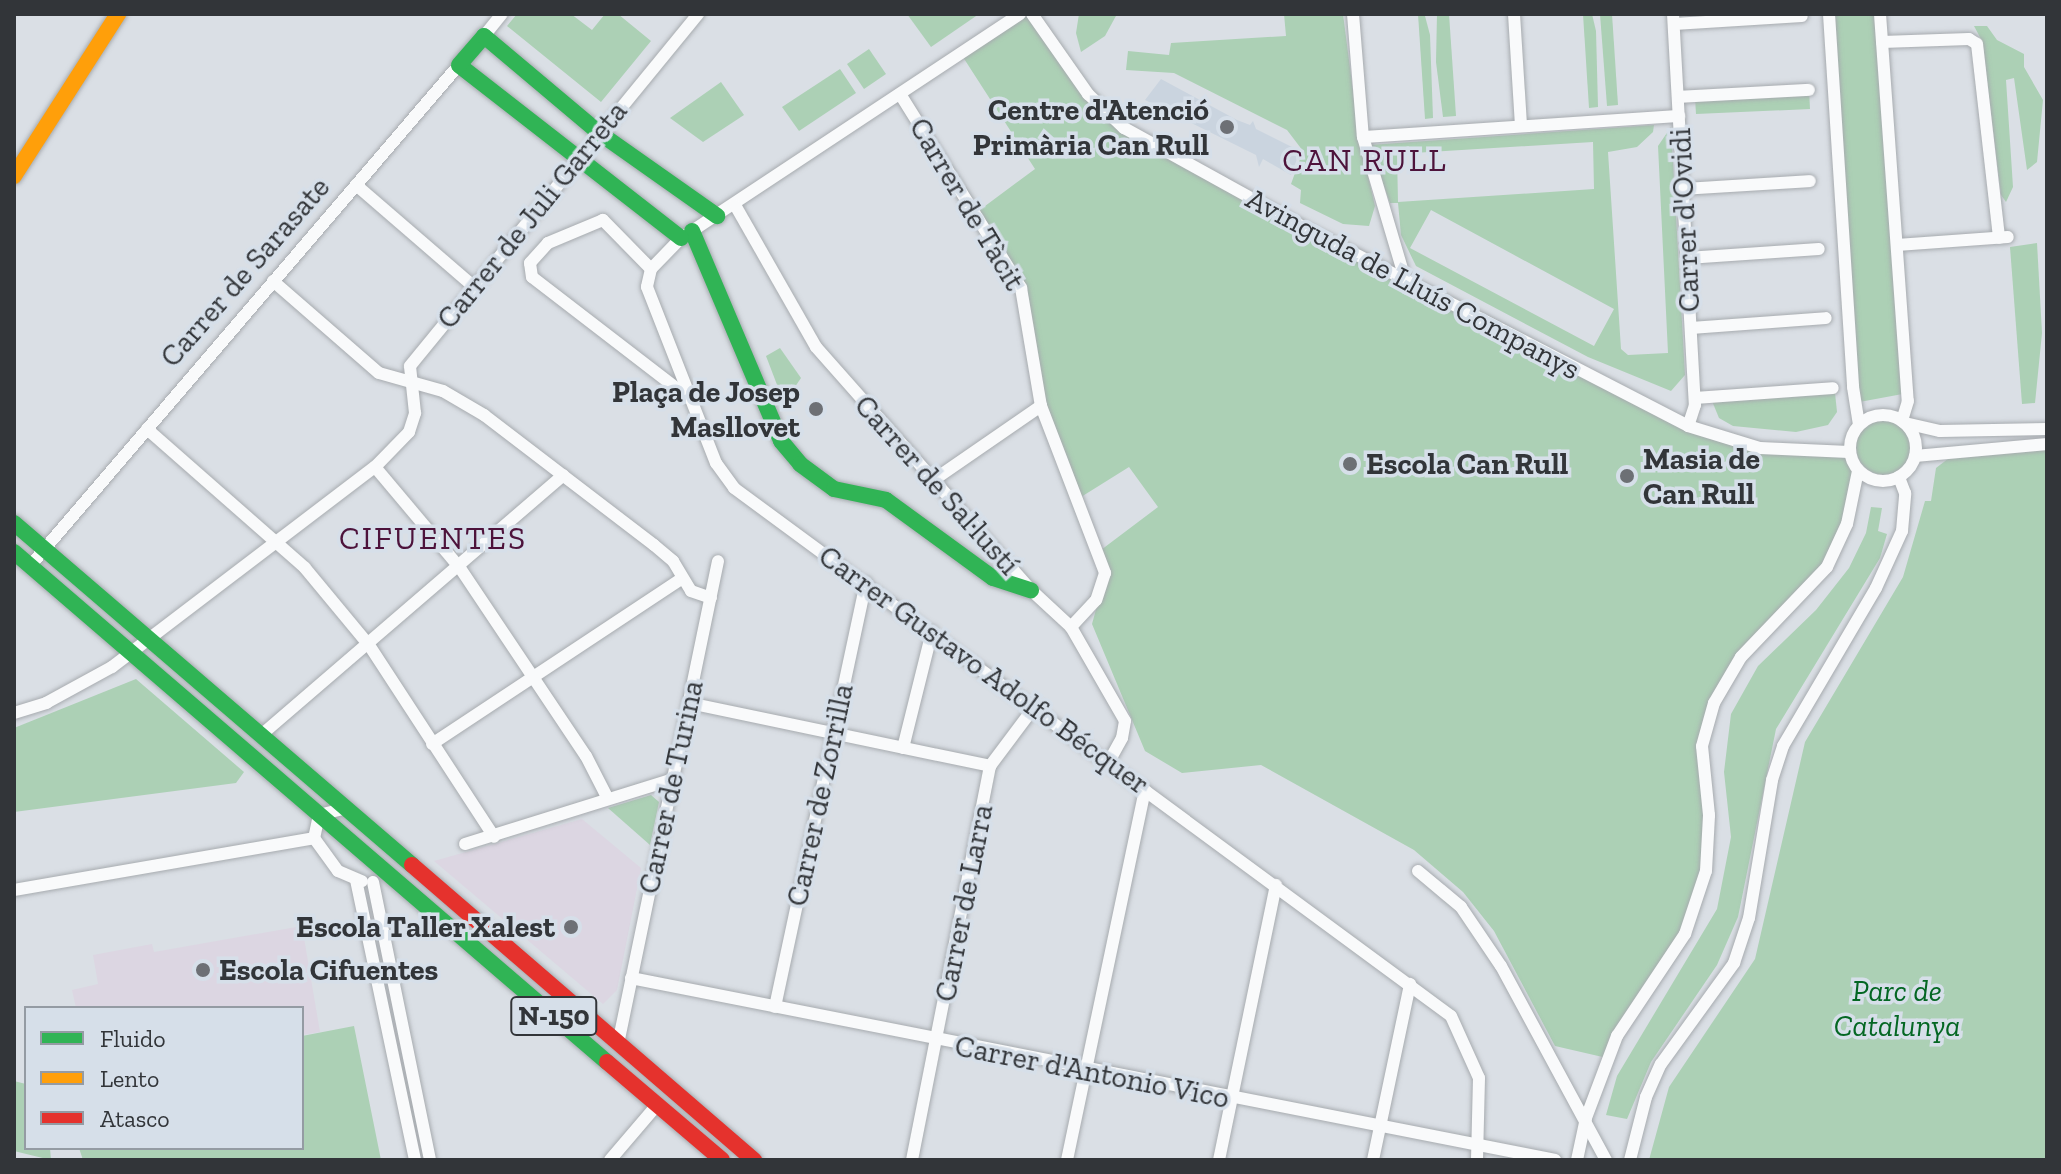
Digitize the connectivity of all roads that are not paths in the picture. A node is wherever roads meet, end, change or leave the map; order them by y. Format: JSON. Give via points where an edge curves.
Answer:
{"nodes":[{"id":1,"x":118,"y":14,"type":"edge"},
{"id":2,"x":502,"y":14,"type":"edge"},
{"id":3,"x":698,"y":14,"type":"edge"},
{"id":4,"x":1020,"y":14,"type":"edge"},
{"id":5,"x":1032,"y":14,"type":"edge"},
{"id":6,"x":1353,"y":14,"type":"edge"},
{"id":7,"x":1514,"y":14,"type":"edge"},
{"id":8,"x":1829,"y":14,"type":"edge"},
{"id":9,"x":1880,"y":14,"type":"edge"},
{"id":10,"x":1802,"y":16,"type":"dead end"},
{"id":11,"x":1673,"y":19,"type":"edge"},
{"id":12,"x":484,"y":36,"type":"junction"},
{"id":13,"x":1882,"y":42,"type":"junction"},
{"id":14,"x":459,"y":65,"type":"junction"},
{"id":15,"x":1809,"y":90,"type":"dead end"},
{"id":16,"x":900,"y":94,"type":"junction"},
{"id":17,"x":1678,"y":97,"type":"junction"},
{"id":18,"x":1679,"y":116,"type":"junction"},
{"id":19,"x":1521,"y":125,"type":"junction"},
{"id":20,"x":598,"y":132,"type":"junction"},
{"id":21,"x":1363,"y":137,"type":"junction"},
{"id":22,"x":577,"y":161,"type":"junction"},
{"id":23,"x":14,"y":176,"type":"edge"},
{"id":24,"x":1810,"y":181,"type":"dead end"},
{"id":25,"x":356,"y":185,"type":"junction"},
{"id":26,"x":1683,"y":189,"type":"junction"},
{"id":27,"x":735,"y":205,"type":"junction"},
{"id":28,"x":717,"y":216,"type":"junction"},
{"id":29,"x":686,"y":234,"type":"junction"},
{"id":30,"x":1897,"y":245,"type":"junction"},
{"id":31,"x":1819,"y":249,"type":"dead end"},
{"id":32,"x":1687,"y":258,"type":"junction"},
{"id":33,"x":650,"y":272,"type":"junction"},
{"id":34,"x":1405,"y":279,"type":"junction"},
{"id":35,"x":273,"y":281,"type":"junction"},
{"id":36,"x":472,"y":285,"type":"junction"},
{"id":37,"x":1826,"y":318,"type":"dead end"},
{"id":38,"x":1691,"y":328,"type":"junction"},
{"id":39,"x":409,"y":383,"type":"junction"},
{"id":40,"x":1833,"y":388,"type":"dead end"},
{"id":41,"x":1695,"y":398,"type":"junction"},
{"id":42,"x":692,"y":400,"type":"junction"},
{"id":43,"x":1041,"y":406,"type":"junction"},
{"id":44,"x":1904,"y":422,"type":"junction"},
{"id":45,"x":1859,"y":424,"type":"junction"},
{"id":46,"x":1688,"y":426,"type":"junction"},
{"id":47,"x":147,"y":429,"type":"junction"},
{"id":48,"x":2047,"y":429,"type":"edge"},
{"id":49,"x":2047,"y":444,"type":"edge"},
{"id":50,"x":1849,"y":452,"type":"junction"},
{"id":51,"x":1915,"y":456,"type":"junction"},
{"id":52,"x":375,"y":467,"type":"junction"},
{"id":53,"x":1858,"y":471,"type":"junction"},
{"id":54,"x":563,"y":475,"type":"junction"},
{"id":55,"x":1899,"y":477,"type":"junction"},
{"id":56,"x":935,"y":479,"type":"junction"},
{"id":57,"x":14,"y":523,"type":"edge"},
{"id":58,"x":278,"y":542,"type":"junction"},
{"id":59,"x":45,"y":549,"type":"junction"},
{"id":60,"x":14,"y":552,"type":"edge"},
{"id":61,"x":718,"y":561,"type":"dead end"},
{"id":62,"x":30,"y":566,"type":"junction"},
{"id":63,"x":460,"y":568,"type":"junction"},
{"id":64,"x":680,"y":580,"type":"junction"},
{"id":65,"x":866,"y":583,"type":"junction"},
{"id":66,"x":1031,"y":590,"type":"junction"},
{"id":67,"x":711,"y":598,"type":"junction"},
{"id":68,"x":1071,"y":627,"type":"junction"},
{"id":69,"x":932,"y":632,"type":"junction"},
{"id":70,"x":149,"y":640,"type":"junction"},
{"id":71,"x":369,"y":645,"type":"junction"},
{"id":72,"x":130,"y":653,"type":"junction"},
{"id":73,"x":535,"y":680,"type":"junction"},
{"id":74,"x":689,"y":703,"type":"junction"},
{"id":75,"x":1035,"y":706,"type":"junction"},
{"id":76,"x":14,"y":713,"type":"edge"},
{"id":77,"x":833,"y":733,"type":"junction"},
{"id":78,"x":260,"y":736,"type":"junction"},
{"id":79,"x":432,"y":744,"type":"junction"},
{"id":80,"x":903,"y":748,"type":"junction"},
{"id":81,"x":1109,"y":761,"type":"junction"},
{"id":82,"x":990,"y":766,"type":"junction"},
{"id":83,"x":671,"y":780,"type":"junction"},
{"id":84,"x":1145,"y":790,"type":"junction"},
{"id":85,"x":608,"y":799,"type":"junction"},
{"id":86,"x":343,"y":809,"type":"junction"},
{"id":87,"x":319,"y":815,"type":"junction"},
{"id":88,"x":494,"y":837,"type":"junction"},
{"id":89,"x":314,"y":838,"type":"junction"},
{"id":90,"x":465,"y":844,"type":"dead end"},
{"id":91,"x":398,"y":856,"type":"junction"},
{"id":92,"x":1418,"y":871,"type":"dead end"},
{"id":93,"x":380,"y":877,"type":"junction"},
{"id":94,"x":356,"y":880,"type":"junction"},
{"id":95,"x":1276,"y":885,"type":"junction"},
{"id":96,"x":14,"y":890,"type":"edge"},
{"id":97,"x":631,"y":978,"type":"junction"},
{"id":98,"x":1414,"y":987,"type":"junction"},
{"id":99,"x":775,"y":1007,"type":"junction"},
{"id":100,"x":622,"y":1014,"type":"junction"},
{"id":101,"x":594,"y":1023,"type":"junction"},
{"id":102,"x":938,"y":1041,"type":"junction"},
{"id":103,"x":618,"y":1044,"type":"junction"},
{"id":104,"x":1086,"y":1069,"type":"junction"},
{"id":105,"x":1232,"y":1100,"type":"junction"},
{"id":106,"x":657,"y":1105,"type":"junction"},
{"id":107,"x":1586,"y":1118,"type":"junction"},
{"id":108,"x":1380,"y":1129,"type":"junction"},
{"id":109,"x":1477,"y":1154,"type":"edge"},
{"id":110,"x":1603,"y":1156,"type":"edge"},
{"id":111,"x":415,"y":1160,"type":"edge"},
{"id":112,"x":430,"y":1160,"type":"edge"},
{"id":113,"x":610,"y":1160,"type":"edge"},
{"id":114,"x":722,"y":1160,"type":"edge"},
{"id":115,"x":754,"y":1160,"type":"edge"},
{"id":116,"x":912,"y":1160,"type":"edge"},
{"id":117,"x":1067,"y":1160,"type":"edge"},
{"id":118,"x":1219,"y":1160,"type":"edge"},
{"id":119,"x":1373,"y":1160,"type":"edge"},
{"id":120,"x":1555,"y":1160,"type":"edge"},
{"id":121,"x":1577,"y":1160,"type":"edge"},
{"id":122,"x":1630,"y":1160,"type":"edge"}],
"edges":[{"from":1,"to":23,"type":"main road"},
{"from":2,"to":12,"type":"street","name":"Carrer de Sarasate"},
{"from":3,"to":20,"type":"street","name":"Carrer de Juli Garreta"},
{"from":4,"to":16,"type":"street"},
{"from":5,"to":34,"type":"street","name":"Avinguda de Lluís Companys","via":[[1088,94],[1124,128]]},
{"from":6,"to":21,"type":"street"},
{"from":7,"to":19,"type":"street"},
{"from":8,"to":45,"type":"street"},
{"from":9,"to":13,"type":"street"},
{"from":10,"to":11,"type":"street"},
{"from":11,"to":17,"type":"street","name":"Carrer d'Ovidi"},
{"from":12,"to":14,"type":"main road","name":"Carrer de Sarasate"},
{"from":12,"to":20,"type":"main road"},
{"from":13,"to":30,"type":"street"},
{"from":13,"to":30,"type":"street","via":[[1963,38],[1977,44],[2003,238]]},
{"from":14,"to":22,"type":"main road"},
{"from":14,"to":25,"type":"street","name":"Carrer de Sarasate"},
{"from":15,"to":17,"type":"street"},
{"from":16,"to":27,"type":"street"},
{"from":16,"to":43,"type":"street","name":"Carrer de Tàcit","via":[[1011,264],[1030,320]]},
{"from":17,"to":18,"type":"street","name":"Carrer d'Ovidi"},
{"from":18,"to":19,"type":"street"},
{"from":18,"to":26,"type":"street","name":"Carrer d'Ovidi"},
{"from":19,"to":21,"type":"street"},
{"from":20,"to":22,"type":"street","name":"Carrer de Juli Garreta"},
{"from":20,"to":28,"type":"main road"},
{"from":21,"to":34,"type":"street"},
{"from":22,"to":29,"type":"main road"},
{"from":22,"to":36,"type":"street","name":"Carrer de Juli Garreta"},
{"from":24,"to":26,"type":"street"},
{"from":25,"to":35,"type":"street","name":"Carrer de Sarasate"},
{"from":25,"to":36,"type":"street"},
{"from":26,"to":32,"type":"street","name":"Carrer d'Ovidi"},
{"from":27,"to":28,"type":"street"},
{"from":27,"to":56,"type":"street","name":"Carrer de Sal·lustí","via":[[816,347]]},
{"from":28,"to":29,"type":"street"},
{"from":29,"to":33,"type":"street"},
{"from":29,"to":66,"type":"main road","via":[[781,441],[800,464],[834,489],[886,500],[993,578]]},
{"from":30,"to":44,"type":"street","via":[[1908,401]]},
{"from":31,"to":32,"type":"street"},
{"from":32,"to":38,"type":"street","name":"Carrer d'Ovidi"},
{"from":33,"to":42,"type":"street","name":"Carrer Gustavo Adolfo Bécquer","via":[[647,287]]},
{"from":33,"to":42,"type":"street","via":[[603,220],[548,243],[530,263],[532,277]]},
{"from":34,"to":46,"type":"street","name":"Avinguda de Lluís Companys"},
{"from":35,"to":39,"type":"street","via":[[379,373]]},
{"from":35,"to":47,"type":"street","name":"Carrer de Sarasate"},
{"from":36,"to":39,"type":"street","name":"Carrer de Juli Garreta","via":[[410,366]]},
{"from":37,"to":38,"type":"street"},
{"from":38,"to":41,"type":"street","name":"Carrer d'Ovidi"},
{"from":39,"to":52,"type":"street","name":"Carrer de Juli Garreta","via":[[415,413],[409,432]]},
{"from":39,"to":54,"type":"street","via":[[443,391],[484,415]]},
{"from":40,"to":41,"type":"street"},
{"from":41,"to":46,"type":"street","name":"Carrer d'Ovidi"},
{"from":42,"to":65,"type":"street","name":"Carrer Gustavo Adolfo Bécquer","via":[[716,463],[734,488]]},
{"from":43,"to":56,"type":"street"},
{"from":43,"to":68,"type":"street","name":"Carrer de Tàcit","via":[[1105,573],[1096,600]]},
{"from":44,"to":45,"type":"street","via":[[1877,415]]},
{"from":44,"to":48,"type":"street","via":[[1940,431]]},
{"from":44,"to":51,"type":"street","via":[[1915,438]]},
{"from":45,"to":50,"type":"street"},
{"from":46,"to":50,"type":"street","name":"Avinguda de Lluís Companys","via":[[1760,448]]},
{"from":47,"to":58,"type":"street"},
{"from":47,"to":59,"type":"street","name":"Carrer de Sarasate"},
{"from":49,"to":51,"type":"street"},
{"from":50,"to":53,"type":"street"},
{"from":51,"to":55,"type":"street"},
{"from":52,"to":58,"type":"street"},
{"from":52,"to":63,"type":"street"},
{"from":53,"to":55,"type":"street","via":[[1877,480]]},
{"from":53,"to":107,"type":"street","via":[[1847,524],[1827,567],[1741,657],[1714,703],[1702,746],[1709,815],[1706,871],[1685,934],[1617,1036]]},
{"from":54,"to":63,"type":"street"},
{"from":54,"to":64,"type":"street","via":[[673,561]]},
{"from":55,"to":122,"type":"street","via":[[1905,493],[1902,531],[1876,588],[1783,746],[1772,780],[1749,918],[1734,963],[1661,1064],[1646,1097]]},
{"from":56,"to":66,"type":"street","name":"Carrer de Sal·lustí"},
{"from":57,"to":59,"type":"main road","number":"N-150"},
{"from":58,"to":70,"type":"street"},
{"from":58,"to":71,"type":"street"},
{"from":59,"to":62,"type":"street","name":"Carrer de Sarasate"},
{"from":59,"to":70,"type":"main road","number":"N-150"},
{"from":60,"to":62,"type":"main road","number":"N-150"},
{"from":61,"to":67,"type":"street","name":"Carrer de Turina"},
{"from":62,"to":72,"type":"main road","number":"N-150"},
{"from":63,"to":71,"type":"street"},
{"from":63,"to":73,"type":"street"},
{"from":64,"to":67,"type":"street"},
{"from":64,"to":73,"type":"street"},
{"from":65,"to":69,"type":"street","name":"Carrer Gustavo Adolfo Bécquer"},
{"from":65,"to":77,"type":"street","name":"Carrer de Zorrilla"},
{"from":66,"to":68,"type":"street","name":"Carrer de Sal·lustí"},
{"from":67,"to":74,"type":"street","name":"Carrer de Turina"},
{"from":68,"to":81,"type":"street","name":"Carrer de Sal·lustí","via":[[1125,721]]},
{"from":69,"to":75,"type":"street","name":"Carrer Gustavo Adolfo Bécquer"},
{"from":69,"to":80,"type":"street"},
{"from":70,"to":72,"type":"street"},
{"from":70,"to":78,"type":"main road","number":"N-150"},
{"from":71,"to":78,"type":"street"},
{"from":71,"to":79,"type":"street"},
{"from":72,"to":76,"type":"street","via":[[46,703]]},
{"from":72,"to":87,"type":"main road","number":"N-150"},
{"from":73,"to":79,"type":"street"},
{"from":73,"to":85,"type":"street"},
{"from":74,"to":77,"type":"street"},
{"from":74,"to":83,"type":"street","name":"Carrer de Turina"},
{"from":75,"to":81,"type":"street","name":"Carrer Gustavo Adolfo Bécquer"},
{"from":75,"to":82,"type":"street","name":"Carrer de Larra"},
{"from":77,"to":80,"type":"street"},
{"from":77,"to":99,"type":"street","name":"Carrer de Zorrilla"},
{"from":78,"to":86,"type":"main road","number":"N-150"},
{"from":79,"to":88,"type":"street"},
{"from":80,"to":82,"type":"street"},
{"from":81,"to":84,"type":"street","name":"Carrer Gustavo Adolfo Bécquer"},
{"from":82,"to":102,"type":"street","name":"Carrer de Larra"},
{"from":83,"to":85,"type":"street"},
{"from":83,"to":97,"type":"street","name":"Carrer de Turina"},
{"from":84,"to":95,"type":"street","name":"Carrer Gustavo Adolfo Bécquer"},
{"from":84,"to":104,"type":"street"},
{"from":85,"to":88,"type":"street"},
{"from":86,"to":87,"type":"street"},
{"from":86,"to":91,"type":"main road","number":"N-150"},
{"from":87,"to":89,"type":"street"},
{"from":87,"to":93,"type":"main road","number":"N-150"},
{"from":88,"to":90,"type":"street"},
{"from":89,"to":94,"type":"street","via":[[328,862]]},
{"from":89,"to":96,"type":"street"},
{"from":91,"to":93,"type":"street"},
{"from":91,"to":101,"type":"main road","number":"N-150"},
{"from":92,"to":107,"type":"street","via":[[1468,917],[1520,995]]},
{"from":93,"to":94,"type":"street"},
{"from":93,"to":106,"type":"main road","number":"N-150"},
{"from":93,"to":112,"type":"street"},
{"from":94,"to":111,"type":"street"},
{"from":95,"to":98,"type":"street","name":"Carrer Gustavo Adolfo Bécquer"},
{"from":95,"to":105,"type":"street"},
{"from":97,"to":99,"type":"street","name":"Carrer d'Antonio Vico"},
{"from":97,"to":100,"type":"street","name":"Carrer de Turina"},
{"from":98,"to":108,"type":"street"},
{"from":98,"to":109,"type":"street","name":"Carrer Gustavo Adolfo Bécquer","via":[[1451,1016],[1479,1078]]},
{"from":99,"to":102,"type":"street","name":"Carrer d'Antonio Vico"},
{"from":100,"to":101,"type":"street"},
{"from":100,"to":103,"type":"street","name":"Carrer de Turina"},
{"from":101,"to":103,"type":"main road","number":"N-150"},
{"from":102,"to":104,"type":"street","name":"Carrer d'Antonio Vico"},
{"from":102,"to":116,"type":"street","name":"Carrer de Larra"},
{"from":103,"to":115,"type":"main road","number":"N-150"},
{"from":104,"to":105,"type":"street","name":"Carrer d'Antonio Vico"},
{"from":104,"to":117,"type":"street"},
{"from":105,"to":108,"type":"street","name":"Carrer d'Antonio Vico"},
{"from":105,"to":118,"type":"street"},
{"from":106,"to":113,"type":"street"},
{"from":106,"to":114,"type":"main road","number":"N-150"},
{"from":107,"to":110,"type":"street"},
{"from":107,"to":121,"type":"street"},
{"from":108,"to":109,"type":"street","name":"Carrer d'Antonio Vico"},
{"from":108,"to":119,"type":"street"},
{"from":109,"to":120,"type":"street","name":"Carrer d'Antonio Vico"}]}
